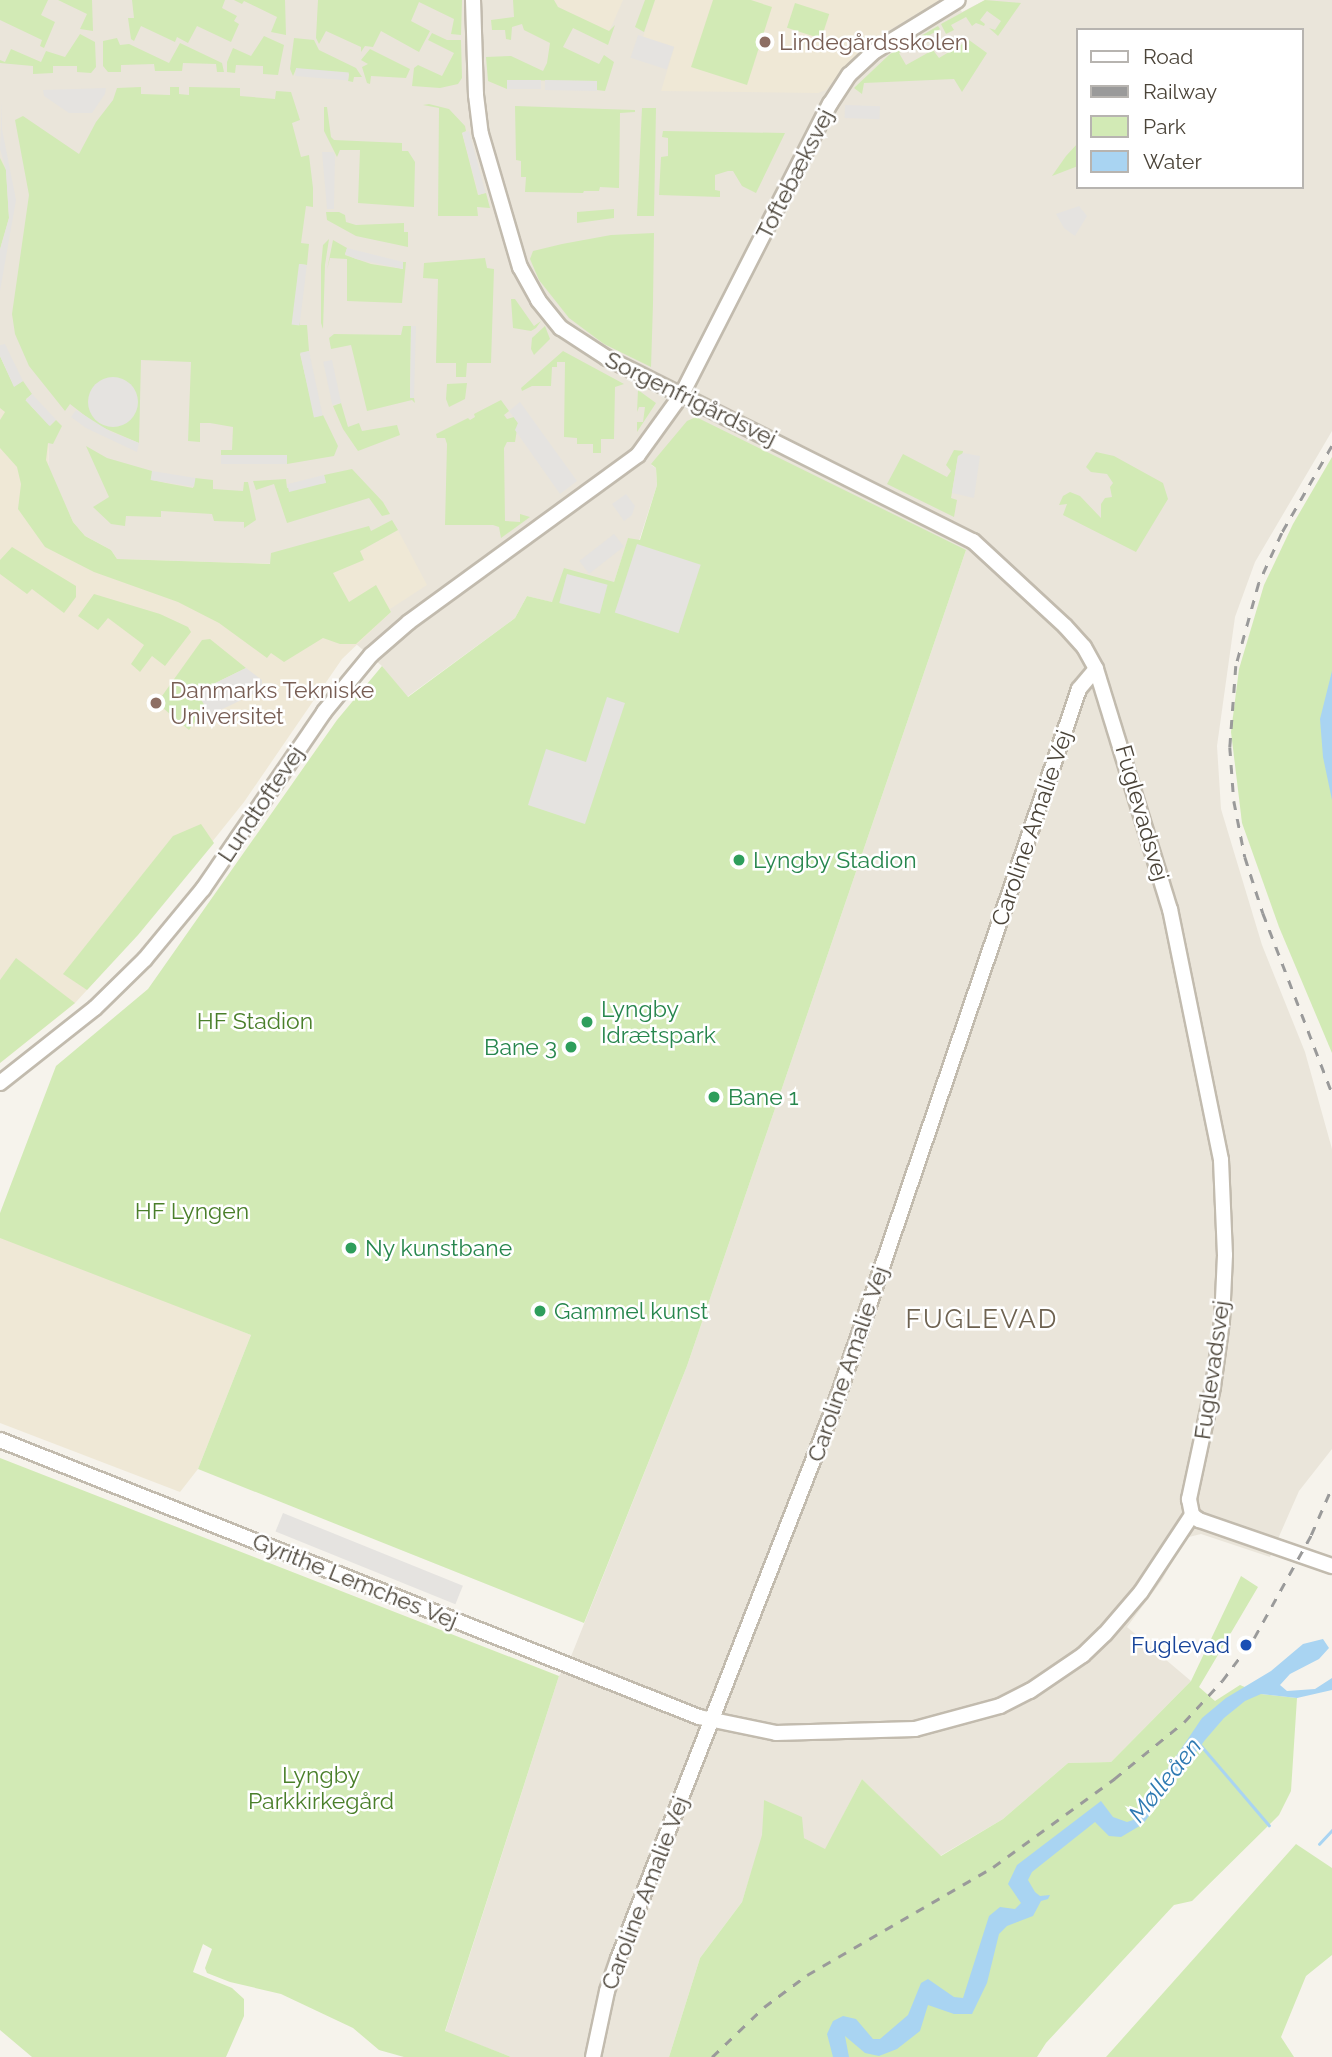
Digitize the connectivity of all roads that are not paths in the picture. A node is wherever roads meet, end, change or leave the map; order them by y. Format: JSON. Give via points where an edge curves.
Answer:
{"nodes":[{"id":1,"x":473,"y":0,"type":"edge"},
{"id":2,"x":958,"y":0,"type":"edge"},
{"id":3,"x":682,"y":394,"type":"junction"},
{"id":4,"x":1096,"y":669,"type":"junction"},
{"id":5,"x":0,"y":1083,"type":"edge"},
{"id":6,"x":0,"y":1440,"type":"edge"},
{"id":7,"x":1192,"y":1515,"type":"junction"},
{"id":8,"x":1332,"y":1566,"type":"edge"},
{"id":9,"x":711,"y":1719,"type":"junction"},
{"id":10,"x":593,"y":2057,"type":"edge"}],
"edges":[{"from":1,"to":3,"type":"street","name":"Sorgenfrigårdsvej","via":[[481,134],[513,246],[531,288],[567,334]]},
{"from":2,"to":3,"type":"street","name":"Toftebæksvej","via":[[884,44],[849,75]]},
{"from":3,"to":4,"type":"street","name":"Sorgenfrigårdsvej","via":[[973,541],[1065,626]]},
{"from":3,"to":5,"type":"street","name":"Lundtoftevej","via":[[627,464],[425,609],[371,655],[324,712],[203,889],[145,958],[94,1008]]},
{"from":4,"to":7,"type":"street","name":"Fuglevadsvej","via":[[1170,909],[1221,1160],[1222,1321],[1189,1499]]},
{"from":4,"to":9,"type":"street","name":"Caroline Amalie Vej","via":[[1079,689],[836,1402]]},
{"from":6,"to":9,"type":"street","name":"Gyrithe Lemches Vej"},
{"from":7,"to":8,"type":"street"},
{"from":7,"to":9,"type":"street","via":[[1141,1592],[1105,1633],[1059,1672],[1000,1706],[903,1731],[776,1733]]},
{"from":9,"to":10,"type":"street","name":"Caroline Amalie Vej","via":[[618,1959]]}]}
